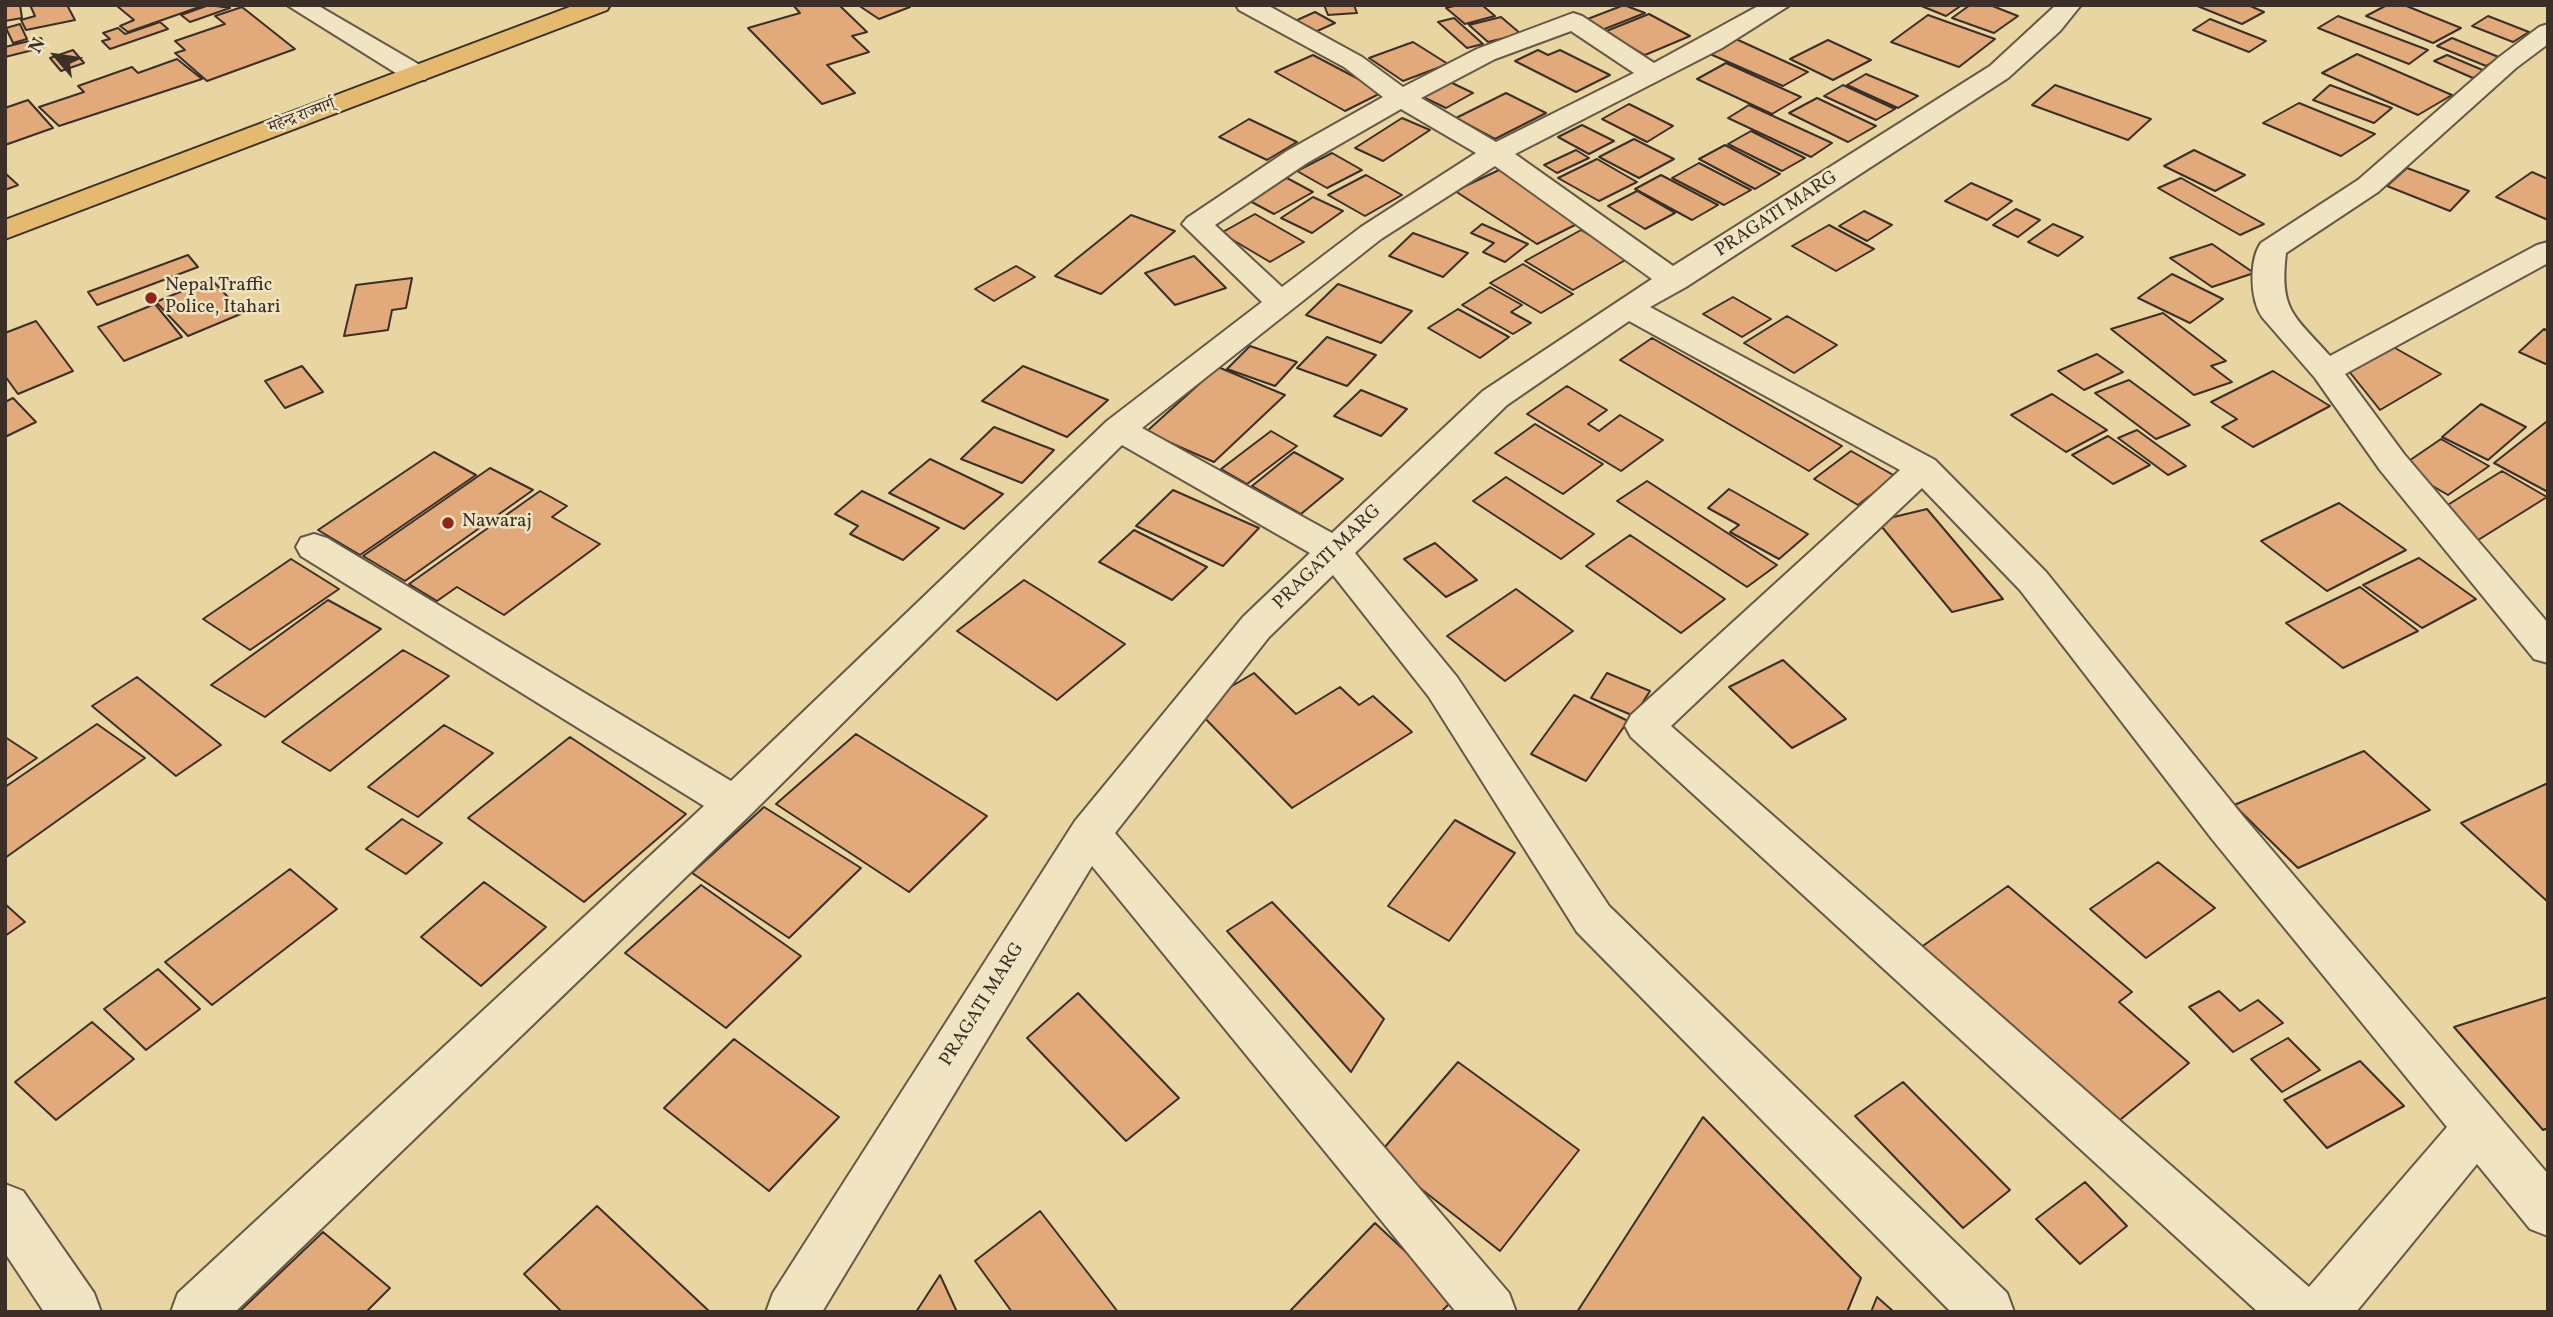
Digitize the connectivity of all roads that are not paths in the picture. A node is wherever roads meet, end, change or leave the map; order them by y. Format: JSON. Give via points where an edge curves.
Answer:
{"nodes":[{"id":1,"x":299,"y":5,"type":"edge"},
{"id":2,"x":598,"y":5,"type":"edge"},
{"id":3,"x":1248,"y":5,"type":"edge"},
{"id":4,"x":1778,"y":5,"type":"edge"},
{"id":5,"x":2069,"y":5,"type":"edge"},
{"id":6,"x":2548,"y":32,"type":"edge"},
{"id":7,"x":416,"y":74,"type":"junction"},
{"id":8,"x":1654,"y":74,"type":"junction"},
{"id":9,"x":1401,"y":98,"type":"junction"},
{"id":10,"x":1495,"y":153,"type":"junction"},
{"id":11,"x":5,"y":230,"type":"edge"},
{"id":12,"x":2548,"y":251,"type":"edge"},
{"id":13,"x":1675,"y":281,"type":"junction"},
{"id":14,"x":1282,"y":304,"type":"junction"},
{"id":15,"x":1628,"y":308,"type":"junction"},
{"id":16,"x":2326,"y":371,"type":"junction"},
{"id":17,"x":1119,"y":429,"type":"junction"},
{"id":18,"x":1923,"y":468,"type":"junction"},
{"id":19,"x":314,"y":547,"type":"dead end"},
{"id":20,"x":1333,"y":551,"type":"junction"},
{"id":21,"x":2548,"y":649,"type":"edge"},
{"id":22,"x":734,"y":804,"type":"junction"},
{"id":23,"x":1090,"y":833,"type":"junction"},
{"id":24,"x":2477,"y":1127,"type":"junction"},
{"id":25,"x":5,"y":1208,"type":"edge"},
{"id":26,"x":2548,"y":1212,"type":"edge"},
{"id":27,"x":75,"y":1312,"type":"edge"},
{"id":28,"x":197,"y":1312,"type":"edge"},
{"id":29,"x":792,"y":1312,"type":"edge"},
{"id":30,"x":1490,"y":1312,"type":"edge"},
{"id":31,"x":1988,"y":1312,"type":"edge"},
{"id":32,"x":2297,"y":1312,"type":"edge"},
{"id":33,"x":2322,"y":1312,"type":"edge"}],
"edges":[{"from":1,"to":7,"type":"street"},
{"from":2,"to":7,"type":"highway","name":"महेन्द्र राज्मार्ग्"},
{"from":3,"to":9,"type":"street","via":[[1353,62]]},
{"from":4,"to":8,"type":"street"},
{"from":5,"to":13,"type":"street","name":"PRAGATI MARG","via":[[1999,72]]},
{"from":6,"to":16,"type":"street","via":[[2368,187],[2272,249],[2268,279],[2273,310]]},
{"from":7,"to":11,"type":"highway","name":"महेन्द्र राज्मार्ग्"},
{"from":8,"to":9,"type":"street","via":[[1573,22],[1486,54]]},
{"from":8,"to":10,"type":"street"},
{"from":9,"to":10,"type":"street"},
{"from":9,"to":14,"type":"street","via":[[1297,157],[1197,224]]},
{"from":10,"to":13,"type":"street"},
{"from":10,"to":14,"type":"street","via":[[1371,233]]},
{"from":12,"to":16,"type":"street"},
{"from":13,"to":15,"type":"street","name":"PRAGATI MARG"},
{"from":14,"to":17,"type":"street"},
{"from":15,"to":18,"type":"street"},
{"from":15,"to":20,"type":"street","name":"PRAGATI MARG","via":[[1495,398]]},
{"from":16,"to":21,"type":"street","via":[[2392,462]]},
{"from":17,"to":20,"type":"street"},
{"from":17,"to":22,"type":"street"},
{"from":18,"to":24,"type":"street","via":[[2033,581],[2227,827]]},
{"from":18,"to":32,"type":"street","via":[[1645,726]]},
{"from":19,"to":22,"type":"street"},
{"from":20,"to":23,"type":"street","name":"PRAGATI MARG","via":[[1255,628]]},
{"from":20,"to":31,"type":"street","via":[[1443,687],[1593,919]]},
{"from":22,"to":28,"type":"street"},
{"from":23,"to":29,"type":"street","name":"PRAGATI MARG"},
{"from":23,"to":30,"type":"street"},
{"from":24,"to":26,"type":"street"},
{"from":24,"to":33,"type":"street"},
{"from":25,"to":27,"type":"street"}]}
